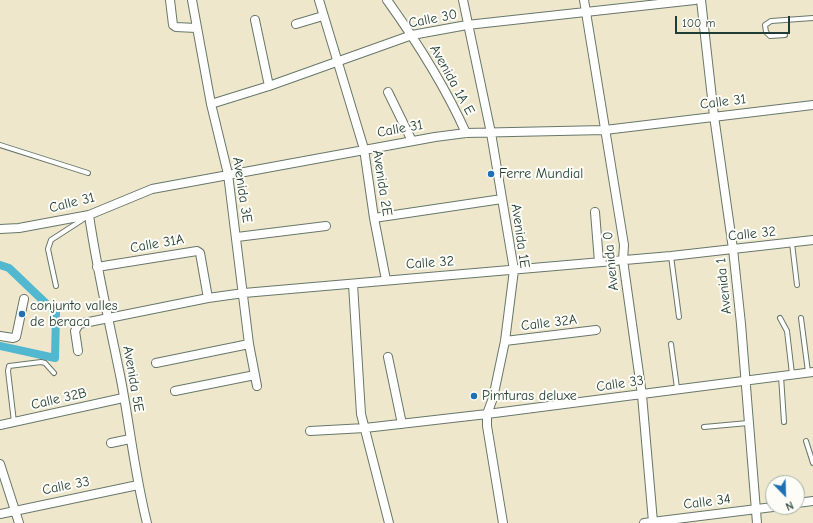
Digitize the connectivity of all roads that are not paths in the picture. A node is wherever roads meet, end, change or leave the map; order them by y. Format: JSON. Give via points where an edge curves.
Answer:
{"nodes":[{"id":1,"x":170,"y":0,"type":"edge"},
{"id":2,"x":192,"y":0,"type":"edge"},
{"id":3,"x":319,"y":0,"type":"edge"},
{"id":4,"x":387,"y":0,"type":"edge"},
{"id":5,"x":463,"y":0,"type":"edge"},
{"id":6,"x":584,"y":0,"type":"edge"},
{"id":7,"x":694,"y":0,"type":"edge"},
{"id":8,"x":701,"y":0,"type":"edge"},
{"id":9,"x":586,"y":11,"type":"junction"},
{"id":10,"x":323,"y":16,"type":"junction"},
{"id":11,"x":813,"y":18,"type":"edge"},
{"id":12,"x":255,"y":20,"type":"dead end"},
{"id":13,"x":296,"y":24,"type":"dead end"},
{"id":14,"x":467,"y":26,"type":"junction"},
{"id":15,"x":196,"y":28,"type":"junction"},
{"id":16,"x":412,"y":35,"type":"junction"},
{"id":17,"x":785,"y":35,"type":"dead end"},
{"id":18,"x":337,"y":63,"type":"junction"},
{"id":19,"x":269,"y":86,"type":"junction"},
{"id":20,"x":388,"y":92,"type":"dead end"},
{"id":21,"x":210,"y":104,"type":"junction"},
{"id":22,"x":813,"y":105,"type":"edge"},
{"id":23,"x":714,"y":116,"type":"junction"},
{"id":24,"x":605,"y":130,"type":"junction"},
{"id":25,"x":466,"y":133,"type":"junction"},
{"id":26,"x":491,"y":133,"type":"junction"},
{"id":27,"x":412,"y":141,"type":"junction"},
{"id":28,"x":0,"y":145,"type":"edge"},
{"id":29,"x":364,"y":149,"type":"junction"},
{"id":30,"x":88,"y":173,"type":"dead end"},
{"id":31,"x":228,"y":174,"type":"junction"},
{"id":32,"x":502,"y":199,"type":"junction"},
{"id":33,"x":595,"y":212,"type":"dead end"},
{"id":34,"x":89,"y":215,"type":"junction"},
{"id":35,"x":374,"y":218,"type":"junction"},
{"id":36,"x":326,"y":226,"type":"dead end"},
{"id":37,"x":0,"y":229,"type":"edge"},
{"id":38,"x":237,"y":237,"type":"junction"},
{"id":39,"x":813,"y":240,"type":"edge"},
{"id":40,"x":792,"y":242,"type":"junction"},
{"id":41,"x":733,"y":249,"type":"junction"},
{"id":42,"x":670,"y":256,"type":"junction"},
{"id":43,"x":623,"y":260,"type":"junction"},
{"id":44,"x":598,"y":262,"type":"junction"},
{"id":45,"x":97,"y":268,"type":"junction"},
{"id":46,"x":514,"y":270,"type":"junction"},
{"id":47,"x":386,"y":280,"type":"junction"},
{"id":48,"x":353,"y":284,"type":"junction"},
{"id":49,"x":797,"y":285,"type":"dead end"},
{"id":50,"x":56,"y":286,"type":"dead end"},
{"id":51,"x":244,"y":293,"type":"junction"},
{"id":52,"x":208,"y":298,"type":"junction"},
{"id":53,"x":24,"y":299,"type":"dead end"},
{"id":54,"x":109,"y":318,"type":"junction"},
{"id":55,"x":679,"y":318,"type":"dead end"},
{"id":56,"x":780,"y":318,"type":"dead end"},
{"id":57,"x":801,"y":318,"type":"dead end"},
{"id":58,"x":596,"y":330,"type":"dead end"},
{"id":59,"x":0,"y":336,"type":"edge"},
{"id":60,"x":505,"y":341,"type":"junction"},
{"id":61,"x":249,"y":344,"type":"junction"},
{"id":62,"x":671,"y":344,"type":"dead end"},
{"id":63,"x":78,"y":351,"type":"dead end"},
{"id":64,"x":388,"y":357,"type":"dead end"},
{"id":65,"x":156,"y":363,"type":"dead end"},
{"id":66,"x":810,"y":372,"type":"edge"},
{"id":67,"x":54,"y":373,"type":"dead end"},
{"id":68,"x":792,"y":374,"type":"junction"},
{"id":69,"x":255,"y":375,"type":"junction"},
{"id":70,"x":780,"y":376,"type":"junction"},
{"id":71,"x":747,"y":379,"type":"junction"},
{"id":72,"x":257,"y":386,"type":"dead end"},
{"id":73,"x":677,"y":388,"type":"junction"},
{"id":74,"x":176,"y":391,"type":"dead end"},
{"id":75,"x":642,"y":395,"type":"junction"},
{"id":76,"x":123,"y":398,"type":"junction"},
{"id":77,"x":487,"y":414,"type":"junction"},
{"id":78,"x":14,"y":422,"type":"junction"},
{"id":79,"x":784,"y":422,"type":"dead end"},
{"id":80,"x":748,"y":423,"type":"junction"},
{"id":81,"x":402,"y":424,"type":"junction"},
{"id":82,"x":0,"y":425,"type":"edge"},
{"id":83,"x":704,"y":427,"type":"dead end"},
{"id":84,"x":365,"y":428,"type":"junction"},
{"id":85,"x":310,"y":431,"type":"dead end"},
{"id":86,"x":130,"y":439,"type":"junction"},
{"id":87,"x":806,"y":441,"type":"dead end"},
{"id":88,"x":111,"y":443,"type":"dead end"},
{"id":89,"x":813,"y":463,"type":"edge"},
{"id":90,"x":0,"y":464,"type":"edge"},
{"id":91,"x":138,"y":485,"type":"junction"},
{"id":92,"x":765,"y":508,"type":"edge"},
{"id":93,"x":756,"y":509,"type":"junction"},
{"id":94,"x":16,"y":510,"type":"junction"},
{"id":95,"x":0,"y":514,"type":"edge"},
{"id":96,"x":653,"y":522,"type":"junction"},
{"id":97,"x":19,"y":523,"type":"edge"},
{"id":98,"x":147,"y":523,"type":"edge"},
{"id":99,"x":389,"y":523,"type":"edge"},
{"id":100,"x":503,"y":523,"type":"edge"},
{"id":101,"x":644,"y":523,"type":"edge"},
{"id":102,"x":757,"y":523,"type":"edge"}],
"edges":[{"from":1,"to":15,"type":"street","via":[[173,25]]},
{"from":2,"to":15,"type":"street","name":"Avenida 3E"},
{"from":3,"to":10,"type":"street","name":"Avenida 2E"},
{"from":4,"to":16,"type":"street","name":"Avenida 1A E"},
{"from":5,"to":14,"type":"street","name":"Avenida 1E"},
{"from":6,"to":9,"type":"street","name":"Avenida 0"},
{"from":7,"to":9,"type":"street","name":"Calle 30"},
{"from":8,"to":23,"type":"street","name":"Avenida 1"},
{"from":9,"to":14,"type":"street","name":"Calle 30"},
{"from":9,"to":24,"type":"street","name":"Avenida 0"},
{"from":10,"to":13,"type":"street"},
{"from":10,"to":18,"type":"street","name":"Avenida 2E"},
{"from":11,"to":17,"type":"lane","via":[[771,21],[765,25],[770,36]]},
{"from":12,"to":19,"type":"street"},
{"from":14,"to":16,"type":"street","name":"Calle 30"},
{"from":14,"to":26,"type":"street","name":"Avenida 1E"},
{"from":15,"to":21,"type":"street","name":"Avenida 3E"},
{"from":16,"to":18,"type":"street","name":"Calle 30"},
{"from":16,"to":25,"type":"street","name":"Avenida 1A E","via":[[455,108]]},
{"from":18,"to":19,"type":"street","name":"Calle 30"},
{"from":18,"to":29,"type":"street","name":"Avenida 2E"},
{"from":19,"to":21,"type":"street","name":"Calle 30"},
{"from":20,"to":27,"type":"street"},
{"from":21,"to":31,"type":"street","name":"Avenida 3E"},
{"from":22,"to":23,"type":"street","name":"Calle 31"},
{"from":23,"to":24,"type":"street","name":"Calle 31"},
{"from":23,"to":41,"type":"street","name":"Avenida 1"},
{"from":24,"to":26,"type":"street","name":"Calle 31"},
{"from":24,"to":43,"type":"street","name":"Avenida 0","via":[[624,245]]},
{"from":25,"to":26,"type":"street","name":"Calle 31"},
{"from":25,"to":27,"type":"street","name":"Calle 31"},
{"from":26,"to":32,"type":"street","name":"Avenida 1E"},
{"from":27,"to":29,"type":"street","name":"Calle 31"},
{"from":28,"to":30,"type":"lane"},
{"from":29,"to":31,"type":"street","name":"Calle 31"},
{"from":29,"to":35,"type":"street","name":"Avenida 2E"},
{"from":31,"to":34,"type":"street","name":"Calle 31","via":[[152,189]]},
{"from":31,"to":38,"type":"street","name":"Avenida 3E"},
{"from":32,"to":35,"type":"street"},
{"from":32,"to":46,"type":"street","name":"Avenida 1E"},
{"from":33,"to":44,"type":"street"},
{"from":34,"to":37,"type":"street","name":"Calle 31"},
{"from":34,"to":45,"type":"street","name":"Avenida 5E"},
{"from":34,"to":50,"type":"lane","via":[[51,240],[48,249]]},
{"from":35,"to":47,"type":"street","name":"Avenida 2E"},
{"from":36,"to":38,"type":"street"},
{"from":38,"to":51,"type":"street","name":"Avenida 3E"},
{"from":39,"to":40,"type":"street","name":"Calle 32"},
{"from":40,"to":41,"type":"street","name":"Calle 32"},
{"from":40,"to":49,"type":"lane"},
{"from":41,"to":42,"type":"street","name":"Calle 32"},
{"from":41,"to":71,"type":"street","name":"Avenida 1"},
{"from":42,"to":43,"type":"street","name":"Calle 32"},
{"from":42,"to":55,"type":"lane"},
{"from":43,"to":44,"type":"street","name":"Calle 32"},
{"from":43,"to":75,"type":"street","name":"Avenida 0"},
{"from":44,"to":46,"type":"street","name":"Calle 32"},
{"from":45,"to":52,"type":"street","name":"Calle 31A","via":[[197,250],[200,253]]},
{"from":45,"to":54,"type":"street","name":"Avenida 5E"},
{"from":46,"to":47,"type":"street","name":"Calle 32"},
{"from":46,"to":60,"type":"street","name":"Avenida 1E"},
{"from":47,"to":48,"type":"street","name":"Calle 32"},
{"from":48,"to":51,"type":"street","name":"Calle 32"},
{"from":48,"to":84,"type":"street","via":[[361,414]]},
{"from":51,"to":52,"type":"street","name":"Calle 32"},
{"from":51,"to":61,"type":"street","name":"Avenida 3E"},
{"from":52,"to":54,"type":"street","name":"Calle 32"},
{"from":53,"to":59,"type":"street","via":[[16,337]]},
{"from":54,"to":63,"type":"street","name":"Calle 32","via":[[79,324],[76,327]]},
{"from":54,"to":76,"type":"street","name":"Avenida 5E"},
{"from":56,"to":68,"type":"lane","via":[[787,331]]},
{"from":57,"to":66,"type":"lane"},
{"from":58,"to":60,"type":"street","name":"Calle 32A"},
{"from":60,"to":77,"type":"street","name":"Avenida 1E"},
{"from":61,"to":65,"type":"street"},
{"from":61,"to":69,"type":"street","name":"Avenida 3E"},
{"from":62,"to":73,"type":"lane"},
{"from":64,"to":81,"type":"street"},
{"from":66,"to":68,"type":"street","name":"Calle 33"},
{"from":67,"to":78,"type":"lane","via":[[41,362],[10,366],[8,370]]},
{"from":68,"to":70,"type":"street","name":"Calle 33"},
{"from":69,"to":72,"type":"street","name":"Avenida 3E"},
{"from":69,"to":74,"type":"street"},
{"from":70,"to":71,"type":"street","name":"Calle 33"},
{"from":70,"to":79,"type":"lane"},
{"from":71,"to":73,"type":"street","name":"Calle 33"},
{"from":71,"to":80,"type":"street","name":"Avenida 1"},
{"from":73,"to":75,"type":"street","name":"Calle 33"},
{"from":75,"to":77,"type":"street","name":"Calle 33"},
{"from":75,"to":96,"type":"street","name":"Avenida 0"},
{"from":76,"to":78,"type":"street","name":"Calle 32B"},
{"from":76,"to":86,"type":"street","name":"Avenida 5E"},
{"from":77,"to":81,"type":"street","name":"Calle 33"},
{"from":77,"to":100,"type":"street","name":"Avenida 1E"},
{"from":78,"to":82,"type":"street","name":"Calle 32B"},
{"from":80,"to":83,"type":"lane"},
{"from":80,"to":93,"type":"street","name":"Avenida 1"},
{"from":81,"to":84,"type":"street","name":"Calle 33"},
{"from":84,"to":85,"type":"street","name":"Calle 33"},
{"from":84,"to":99,"type":"street"},
{"from":86,"to":88,"type":"street"},
{"from":86,"to":91,"type":"street","name":"Avenida 5E"},
{"from":87,"to":89,"type":"lane"},
{"from":90,"to":94,"type":"street"},
{"from":91,"to":94,"type":"street","name":"Calle 33"},
{"from":91,"to":98,"type":"street","name":"Avenida 5E"},
{"from":92,"to":93,"type":"street","name":"Calle 34"},
{"from":93,"to":96,"type":"street","name":"Calle 34"},
{"from":93,"to":102,"type":"street","name":"Avenida 1"},
{"from":94,"to":95,"type":"street","name":"Calle 33"},
{"from":94,"to":97,"type":"street"},
{"from":96,"to":101,"type":"street","name":"Calle 34"}]}
